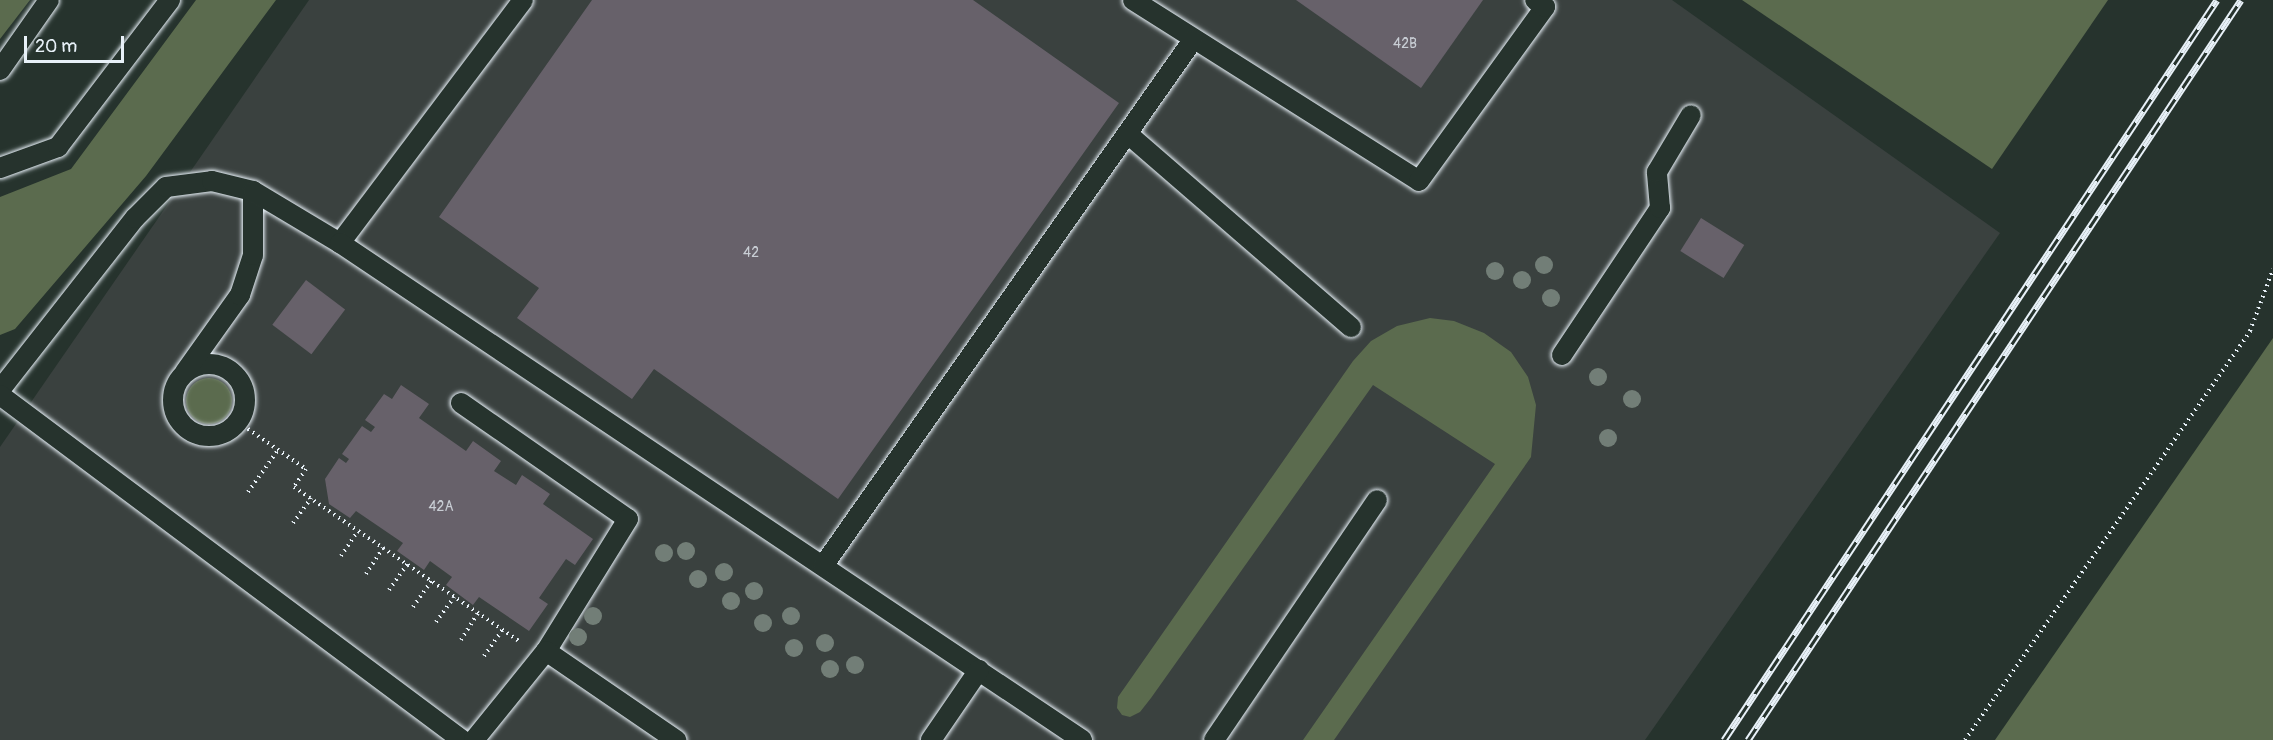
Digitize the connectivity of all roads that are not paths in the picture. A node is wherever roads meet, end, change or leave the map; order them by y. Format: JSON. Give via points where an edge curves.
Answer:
{"nodes":[{"id":1,"x":49,"y":0,"type":"edge"},
{"id":2,"x":170,"y":0,"type":"edge"},
{"id":3,"x":523,"y":0,"type":"edge"},
{"id":4,"x":1133,"y":0,"type":"edge"},
{"id":5,"x":1535,"y":0,"type":"edge"},
{"id":6,"x":1193,"y":40,"type":"junction"},
{"id":7,"x":0,"y":70,"type":"edge"},
{"id":8,"x":1690,"y":115,"type":"dead end"},
{"id":9,"x":1128,"y":134,"type":"junction"},
{"id":10,"x":0,"y":168,"type":"edge"},
{"id":11,"x":253,"y":191,"type":"junction"},
{"id":12,"x":340,"y":243,"type":"junction"},
{"id":13,"x":1351,"y":327,"type":"dead end"},
{"id":14,"x":1562,"y":355,"type":"dead end"},
{"id":15,"x":181,"y":377,"type":"junction"},
{"id":16,"x":0,"y":390,"type":"edge"},
{"id":17,"x":0,"y":395,"type":"edge"},
{"id":18,"x":461,"y":403,"type":"dead end"},
{"id":19,"x":1377,"y":500,"type":"dead end"},
{"id":20,"x":824,"y":566,"type":"junction"},
{"id":21,"x":543,"y":654,"type":"junction"},
{"id":22,"x":979,"y":670,"type":"junction"},
{"id":23,"x":462,"y":740,"type":"edge"},
{"id":24,"x":474,"y":740,"type":"edge"},
{"id":25,"x":676,"y":740,"type":"edge"},
{"id":26,"x":931,"y":740,"type":"edge"},
{"id":27,"x":1083,"y":740,"type":"edge"},
{"id":28,"x":1214,"y":740,"type":"edge"}],
"edges":[{"from":1,"to":7,"type":"lane"},
{"from":2,"to":10,"type":"lane","via":[[58,147]]},
{"from":3,"to":12,"type":"lane"},
{"from":4,"to":6,"type":"lane"},
{"from":5,"to":6,"type":"lane","via":[[1545,7],[1419,181]]},
{"from":6,"to":9,"type":"lane"},
{"from":8,"to":14,"type":"lane","via":[[1657,172],[1660,208]]},
{"from":9,"to":13,"type":"lane"},
{"from":9,"to":20,"type":"lane"},
{"from":11,"to":12,"type":"lane"},
{"from":11,"to":15,"type":"lane","via":[[253,255],[240,295]]},
{"from":11,"to":16,"type":"lane","via":[[212,181],[166,188],[135,218]]},
{"from":12,"to":20,"type":"lane"},
{"from":15,"to":15,"type":"lane","via":[[191,369],[215,364],[237,376],[245,400],[238,422],[216,436],[191,431],[175,413],[175,388]]},
{"from":17,"to":23,"type":"lane"},
{"from":18,"to":21,"type":"lane","via":[[628,519]]},
{"from":19,"to":28,"type":"lane"},
{"from":20,"to":22,"type":"lane"},
{"from":21,"to":24,"type":"lane"},
{"from":21,"to":25,"type":"lane"},
{"from":22,"to":26,"type":"lane"},
{"from":22,"to":27,"type":"lane"}]}
